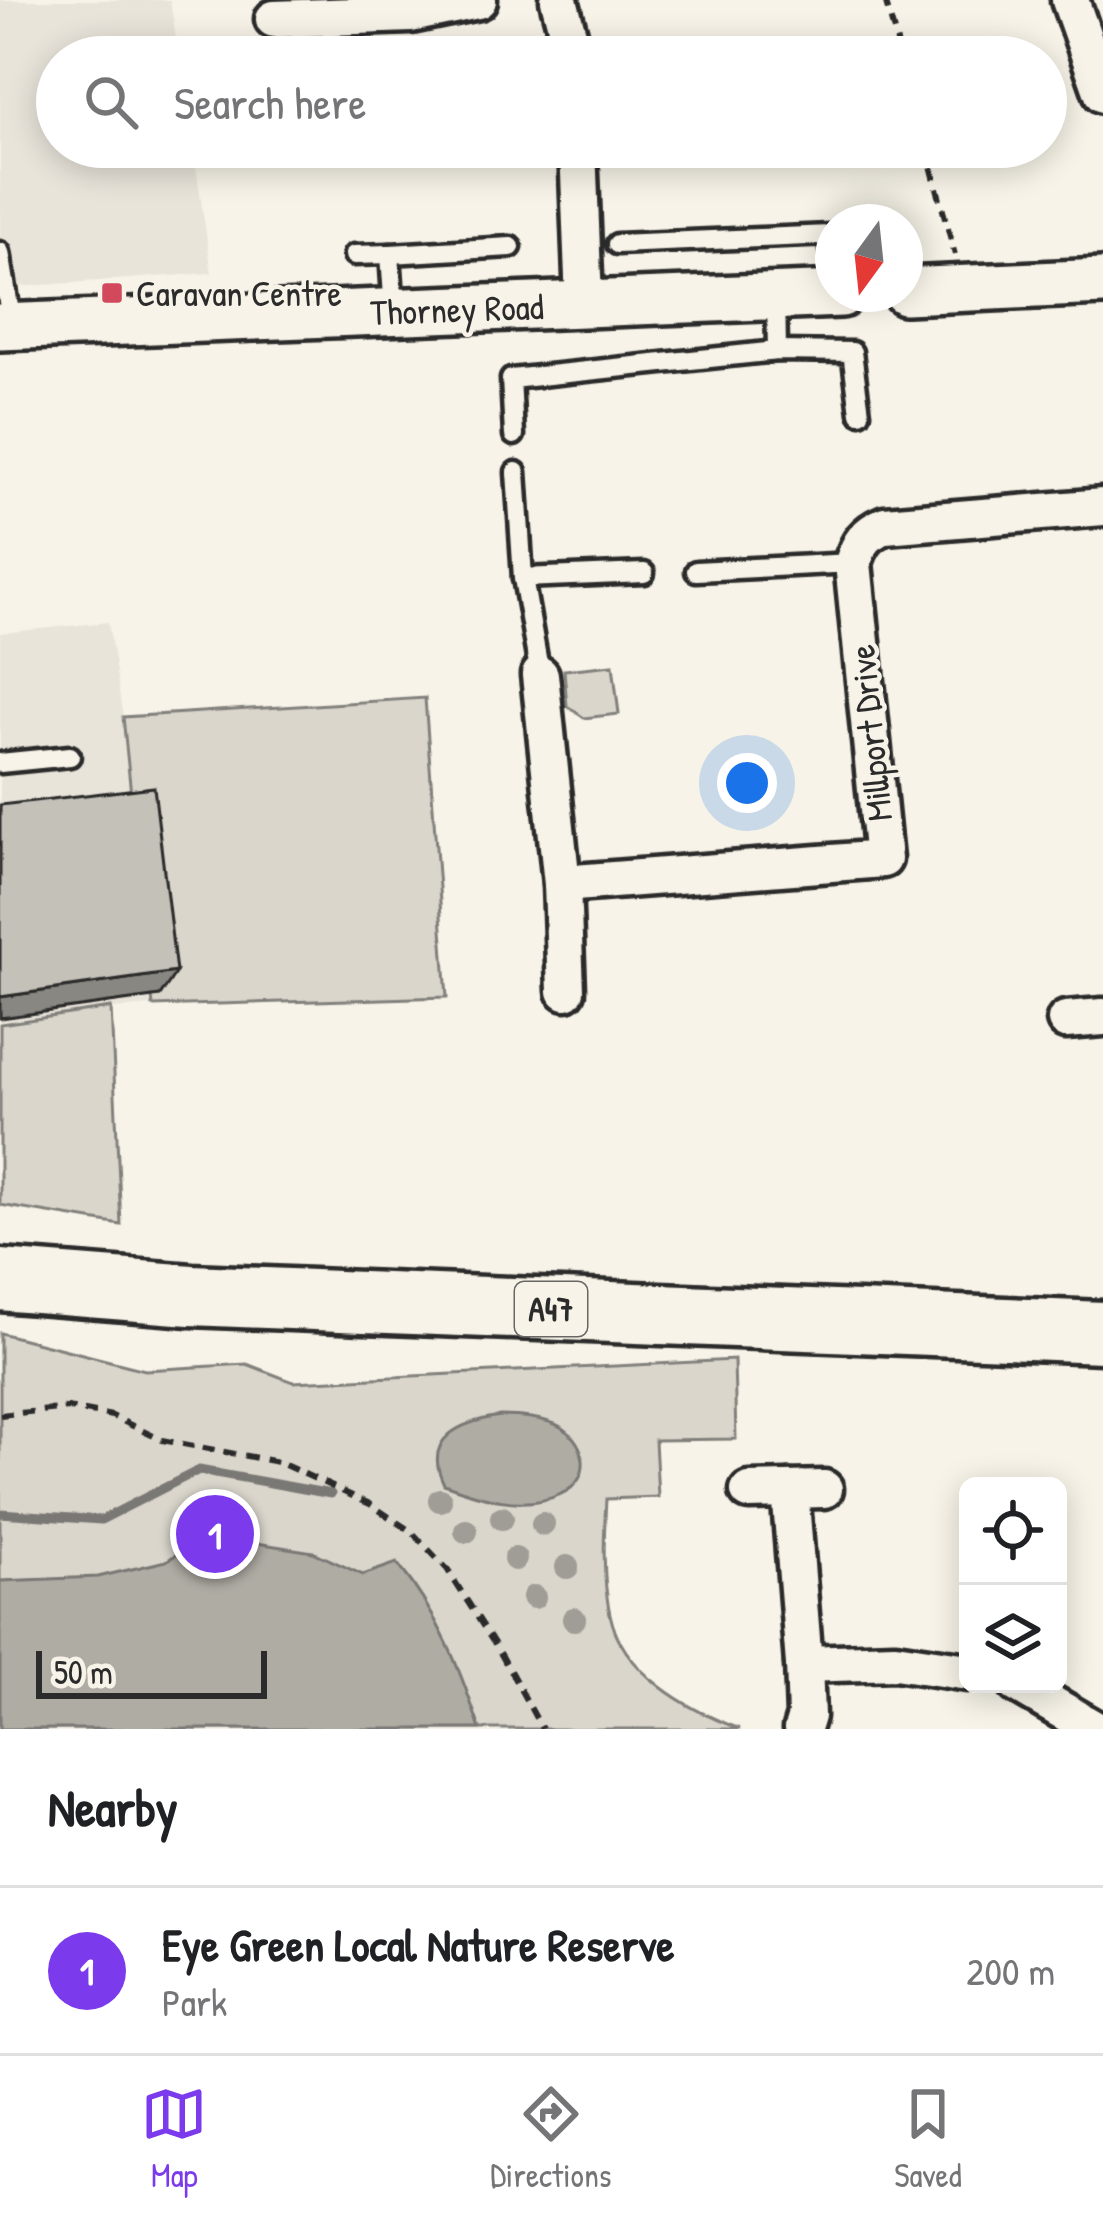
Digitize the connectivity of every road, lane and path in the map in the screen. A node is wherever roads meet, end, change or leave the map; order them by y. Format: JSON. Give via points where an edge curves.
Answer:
{"nodes":[{"id":1,"x":478,"y":0,"type":"edge"},
{"id":2,"x":559,"y":0,"type":"edge"},
{"id":3,"x":885,"y":0,"type":"edge"},
{"id":4,"x":1070,"y":0,"type":"edge"},
{"id":5,"x":274,"y":20,"type":"dead end"},
{"id":6,"x":568,"y":36,"type":"edge"},
{"id":7,"x":895,"y":36,"type":"edge"},
{"id":8,"x":1103,"y":94,"type":"edge"},
{"id":9,"x":579,"y":168,"type":"edge"},
{"id":10,"x":932,"y":168,"type":"edge"},
{"id":11,"x":815,"y":236,"type":"edge"},
{"id":12,"x":617,"y":244,"type":"dead end"},
{"id":13,"x":511,"y":247,"type":"dead end"},
{"id":14,"x":0,"y":253,"type":"edge"},
{"id":15,"x":390,"y":254,"type":"junction"},
{"id":16,"x":354,"y":256,"type":"dead end"},
{"id":17,"x":1103,"y":282,"type":"edge"},
{"id":18,"x":964,"y":287,"type":"junction"},
{"id":19,"x":923,"y":289,"type":"edge"},
{"id":20,"x":815,"y":294,"type":"edge"},
{"id":21,"x":776,"y":295,"type":"junction"},
{"id":22,"x":584,"y":303,"type":"junction"},
{"id":23,"x":394,"y":312,"type":"junction"},
{"id":24,"x":6,"y":327,"type":"edge"},
{"id":25,"x":777,"y":351,"type":"junction"},
{"id":26,"x":860,"y":413,"type":"dead end"},
{"id":27,"x":514,"y":435,"type":"dead end"},
{"id":28,"x":516,"y":472,"type":"dead end"},
{"id":29,"x":1103,"y":507,"type":"edge"},
{"id":30,"x":853,"y":563,"type":"junction"},
{"id":31,"x":696,"y":571,"type":"dead end"},
{"id":32,"x":644,"y":573,"type":"dead end"},
{"id":33,"x":524,"y":578,"type":"junction"},
{"id":34,"x":540,"y":676,"type":"joint"},
{"id":35,"x":70,"y":756,"type":"dead end"},
{"id":36,"x":0,"y":764,"type":"edge"},
{"id":37,"x":562,"y":884,"type":"junction"},
{"id":38,"x":566,"y":991,"type":"dead end"},
{"id":39,"x":1103,"y":1017,"type":"edge"},
{"id":40,"x":1066,"y":1020,"type":"dead end"},
{"id":41,"x":0,"y":1280,"type":"edge"},
{"id":42,"x":1103,"y":1332,"type":"edge"},
{"id":43,"x":0,"y":1415,"type":"edge"},
{"id":44,"x":738,"y":1491,"type":"dead end"},
{"id":45,"x":804,"y":1664,"type":"junction"},
{"id":46,"x":959,"y":1671,"type":"edge"},
{"id":47,"x":1032,"y":1693,"type":"edge"},
{"id":48,"x":542,"y":1729,"type":"edge"},
{"id":49,"x":802,"y":1729,"type":"edge"},
{"id":50,"x":1094,"y":1729,"type":"edge"}],
"edges":[{"from":1,"to":5,"type":"street","via":[[411,14]]},
{"from":2,"to":6,"type":"street"},
{"from":3,"to":7,"type":"path"},
{"from":4,"to":8,"type":"street"},
{"from":9,"to":22,"type":"street"},
{"from":10,"to":18,"type":"path"},
{"from":11,"to":12,"type":"lane"},
{"from":13,"to":15,"type":"lane"},
{"from":14,"to":24,"type":"lane"},
{"from":15,"to":16,"type":"lane"},
{"from":15,"to":23,"type":"lane"},
{"from":17,"to":18,"type":"street"},
{"from":18,"to":19,"type":"street"},
{"from":20,"to":21,"type":"street","name":"Thorney Road"},
{"from":21,"to":22,"type":"street","name":"Thorney Road"},
{"from":21,"to":25,"type":"lane"},
{"from":22,"to":23,"type":"street","name":"Thorney Road"},
{"from":23,"to":24,"type":"street","name":"Thorney Road"},
{"from":25,"to":26,"type":"lane","via":[[852,352]]},
{"from":25,"to":27,"type":"lane","via":[[511,379]]},
{"from":28,"to":33,"type":"lane"},
{"from":29,"to":30,"type":"street","via":[[885,525],[870,531]]},
{"from":30,"to":31,"type":"lane"},
{"from":30,"to":37,"type":"street","name":"Millport Drive","via":[[883,859]]},
{"from":32,"to":33,"type":"lane"},
{"from":33,"to":34,"type":"lane"},
{"from":34,"to":37,"type":"street"},
{"from":35,"to":36,"type":"lane"},
{"from":37,"to":38,"type":"street"},
{"from":39,"to":40,"type":"street"},
{"from":41,"to":42,"type":"highway","number":"A47","via":[[190,1295]]},
{"from":43,"to":48,"type":"path","via":[[68,1408],[112,1416],[162,1440],[278,1462],[370,1504],[447,1569]]},
{"from":44,"to":45,"type":"street","via":[[807,1489]]},
{"from":45,"to":46,"type":"street","via":[[896,1661]]},
{"from":45,"to":49,"type":"street"},
{"from":47,"to":50,"type":"street"}]}
